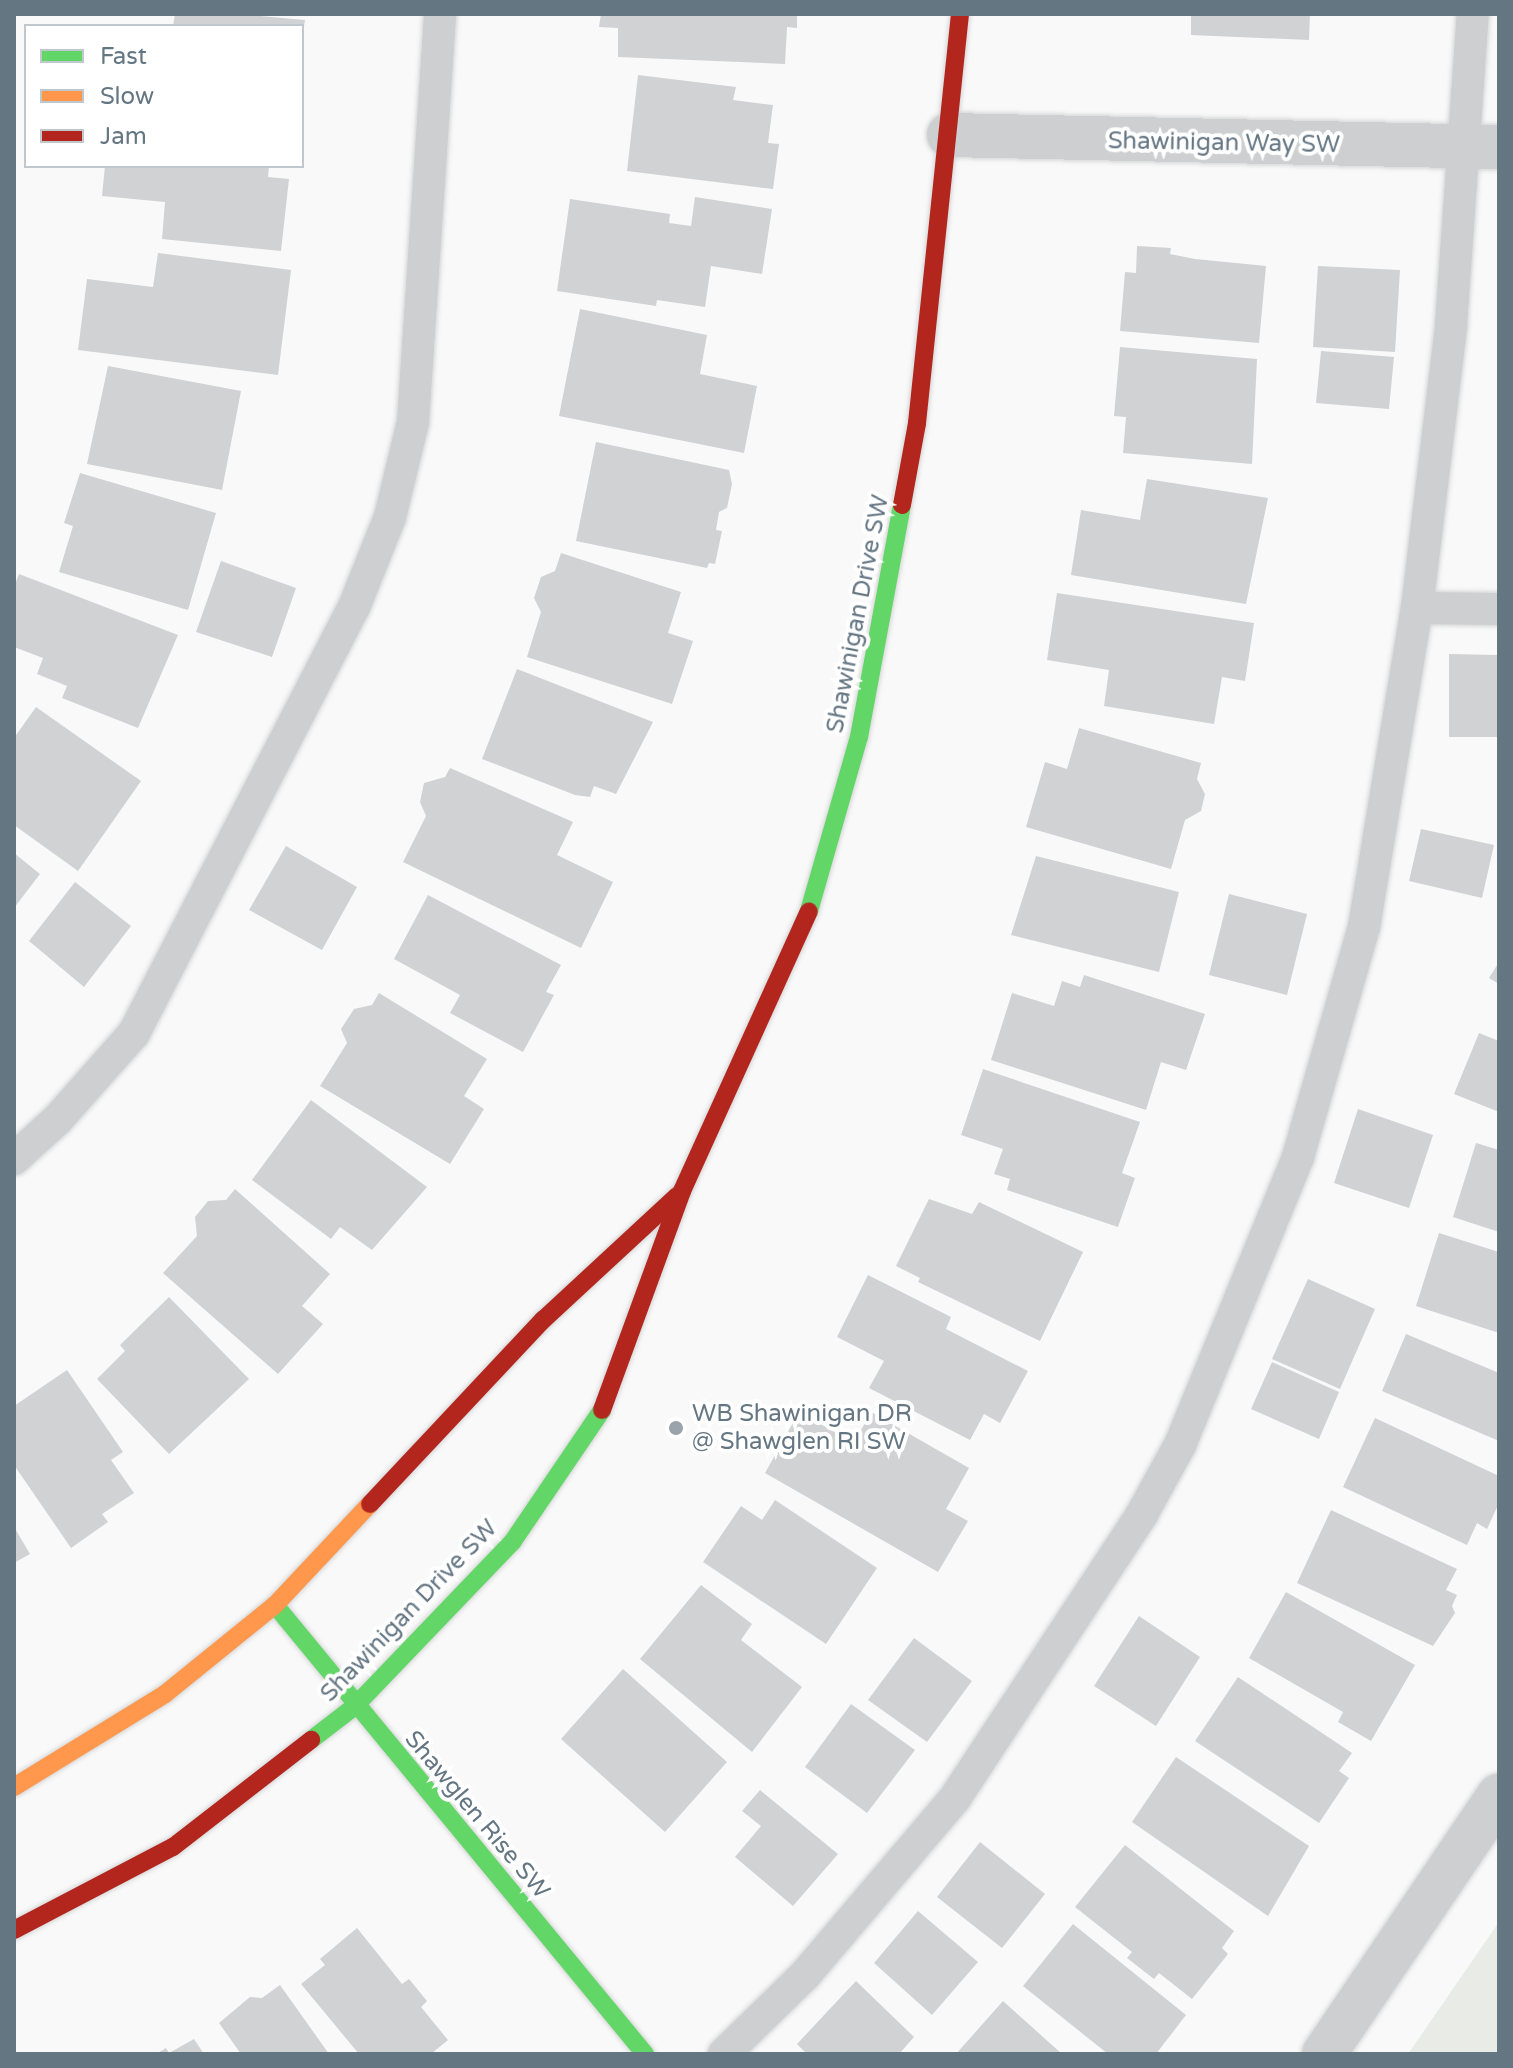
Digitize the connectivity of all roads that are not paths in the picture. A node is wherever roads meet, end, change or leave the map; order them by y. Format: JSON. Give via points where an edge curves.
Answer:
{"nodes":[{"id":1,"x":440,"y":14,"type":"edge"},
{"id":2,"x":960,"y":14,"type":"edge"},
{"id":3,"x":1473,"y":14,"type":"edge"},
{"id":4,"x":949,"y":135,"type":"junction"},
{"id":5,"x":1482,"y":147,"type":"edge"},
{"id":6,"x":1417,"y":608,"type":"junction"},
{"id":7,"x":1499,"y":609,"type":"edge"},
{"id":8,"x":14,"y":1159,"type":"edge"},
{"id":9,"x":682,"y":1191,"type":"junction"},
{"id":10,"x":275,"y":1605,"type":"junction"},
{"id":11,"x":355,"y":1706,"type":"junction"},
{"id":12,"x":14,"y":1787,"type":"edge"},
{"id":13,"x":1499,"y":1796,"type":"edge"},
{"id":14,"x":14,"y":1930,"type":"edge"},
{"id":15,"x":645,"y":2054,"type":"edge"},
{"id":16,"x":724,"y":2054,"type":"edge"},
{"id":17,"x":1324,"y":2054,"type":"edge"}],
"edges":[{"from":1,"to":8,"type":"lane","via":[[413,422],[390,517],[354,607],[134,1033],[58,1119]]},
{"from":2,"to":4,"type":"street","name":"Shawinigan Drive SW"},
{"from":3,"to":5,"type":"lane"},
{"from":4,"to":5,"type":"street","name":"Shawinigan Way SW"},
{"from":4,"to":9,"type":"street","name":"Shawinigan Drive SW","via":[[917,423],[859,737],[817,894]]},
{"from":5,"to":6,"type":"lane"},
{"from":6,"to":7,"type":"lane"},
{"from":6,"to":16,"type":"lane","via":[[1364,927],[1334,1037],[1298,1157],[1180,1445],[1142,1514],[955,1798],[805,1975]]},
{"from":9,"to":10,"type":"street","name":"Shawinigan Drive SW","via":[[543,1320]]},
{"from":9,"to":11,"type":"street","name":"Shawinigan Drive SW","via":[[599,1418],[513,1541]]},
{"from":10,"to":11,"type":"street","name":"Shawglen Rise SW"},
{"from":10,"to":12,"type":"street","name":"Shawinigan Drive SW","via":[[165,1694]]},
{"from":11,"to":14,"type":"street","name":"Shawinigan Drive SW","via":[[173,1847]]},
{"from":11,"to":15,"type":"street","name":"Shawglen Rise SW"},
{"from":13,"to":17,"type":"street"}]}
